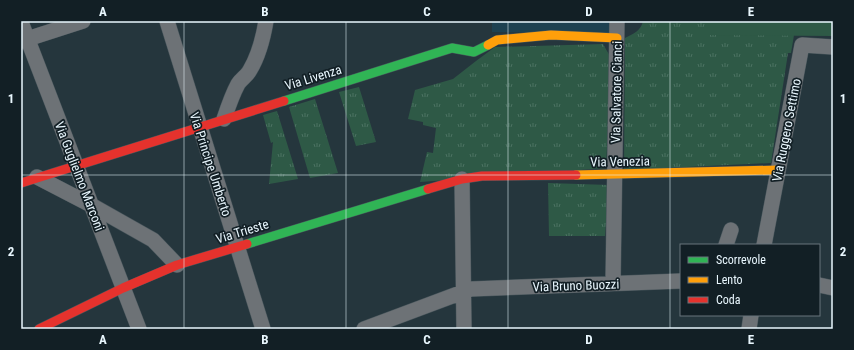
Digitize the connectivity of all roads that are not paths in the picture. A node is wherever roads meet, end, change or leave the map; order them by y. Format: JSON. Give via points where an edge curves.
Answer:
{"nodes":[{"id":1,"x":83,"y":21,"type":"edge"},
{"id":2,"x":167,"y":21,"type":"edge"},
{"id":3,"x":266,"y":21,"type":"edge"},
{"id":4,"x":617,"y":21,"type":"edge"},
{"id":5,"x":21,"y":22,"type":"edge"},
{"id":6,"x":617,"y":38,"type":"junction"},
{"id":7,"x":24,"y":40,"type":"edge"},
{"id":8,"x":833,"y":47,"type":"edge"},
{"id":9,"x":224,"y":119,"type":"junction"},
{"id":10,"x":199,"y":126,"type":"junction"},
{"id":11,"x":75,"y":165,"type":"junction"},
{"id":12,"x":778,"y":170,"type":"junction"},
{"id":13,"x":614,"y":175,"type":"junction"},
{"id":14,"x":26,"y":179,"type":"edge"},
{"id":15,"x":462,"y":179,"type":"junction"},
{"id":16,"x":91,"y":205,"type":"junction"},
{"id":17,"x":731,"y":230,"type":"dead end"},
{"id":18,"x":726,"y":244,"type":"edge"},
{"id":19,"x":764,"y":244,"type":"edge"},
{"id":20,"x":237,"y":246,"type":"junction"},
{"id":21,"x":177,"y":264,"type":"junction"},
{"id":22,"x":680,"y":281,"type":"edge"},
{"id":23,"x":613,"y":283,"type":"junction"},
{"id":24,"x":820,"y":285,"type":"edge"},
{"id":25,"x":466,"y":287,"type":"junction"},
{"id":26,"x":123,"y":288,"type":"junction"},
{"id":27,"x":833,"y":288,"type":"edge"},
{"id":28,"x":751,"y":316,"type":"edge"},
{"id":29,"x":371,"y":328,"type":"edge"},
{"id":30,"x":39,"y":329,"type":"edge"},
{"id":31,"x":139,"y":329,"type":"edge"},
{"id":32,"x":263,"y":329,"type":"edge"},
{"id":33,"x":464,"y":329,"type":"edge"},
{"id":34,"x":749,"y":329,"type":"edge"}],
"edges":[{"from":1,"to":7,"type":"street"},
{"from":2,"to":10,"type":"street","name":"Via Principe Umberto"},
{"from":3,"to":9,"type":"street","via":[[258,56],[237,86]]},
{"from":4,"to":6,"type":"street","name":"Via Salvatore Cianci"},
{"from":5,"to":7,"type":"street","name":"Via Guglielmo Marconi"},
{"from":6,"to":9,"type":"street","name":"Via Livenza","via":[[551,35],[497,40],[474,52],[452,48]]},
{"from":6,"to":13,"type":"street","name":"Via Salvatore Cianci"},
{"from":7,"to":11,"type":"street","name":"Via Guglielmo Marconi"},
{"from":8,"to":12,"type":"street","name":"Via Ruggero Settimo","via":[[802,45]]},
{"from":9,"to":10,"type":"street","name":"Via Livenza"},
{"from":10,"to":11,"type":"street","name":"Via Livenza"},
{"from":10,"to":20,"type":"street","name":"Via Principe Umberto"},
{"from":11,"to":14,"type":"street","name":"Via Livenza"},
{"from":11,"to":16,"type":"street","name":"Via Guglielmo Marconi"},
{"from":12,"to":13,"type":"street","name":"Via Venezia"},
{"from":12,"to":19,"type":"street","name":"Via Ruggero Settimo"},
{"from":13,"to":15,"type":"street","name":"Via Venezia","via":[[482,176]]},
{"from":13,"to":23,"type":"street","name":"Via Salvatore Cianci"},
{"from":14,"to":16,"type":"street"},
{"from":15,"to":20,"type":"street","name":"Via Trieste"},
{"from":15,"to":25,"type":"street"},
{"from":16,"to":21,"type":"street","via":[[153,240]]},
{"from":16,"to":26,"type":"street","name":"Via Guglielmo Marconi"},
{"from":17,"to":18,"type":"street"},
{"from":20,"to":21,"type":"street","name":"Via Trieste"},
{"from":20,"to":32,"type":"street","name":"Via Principe Umberto"},
{"from":21,"to":26,"type":"street","name":"Via Trieste"},
{"from":22,"to":23,"type":"street","name":"Via Bruno Buozzi"},
{"from":23,"to":25,"type":"street","name":"Via Bruno Buozzi"},
{"from":24,"to":27,"type":"street"},
{"from":25,"to":29,"type":"street","name":"Via Bruno Buozzi"},
{"from":25,"to":33,"type":"street"},
{"from":26,"to":30,"type":"street","name":"Via Trieste"},
{"from":26,"to":31,"type":"street","name":"Via Guglielmo Marconi"},
{"from":28,"to":34,"type":"street"}]}
